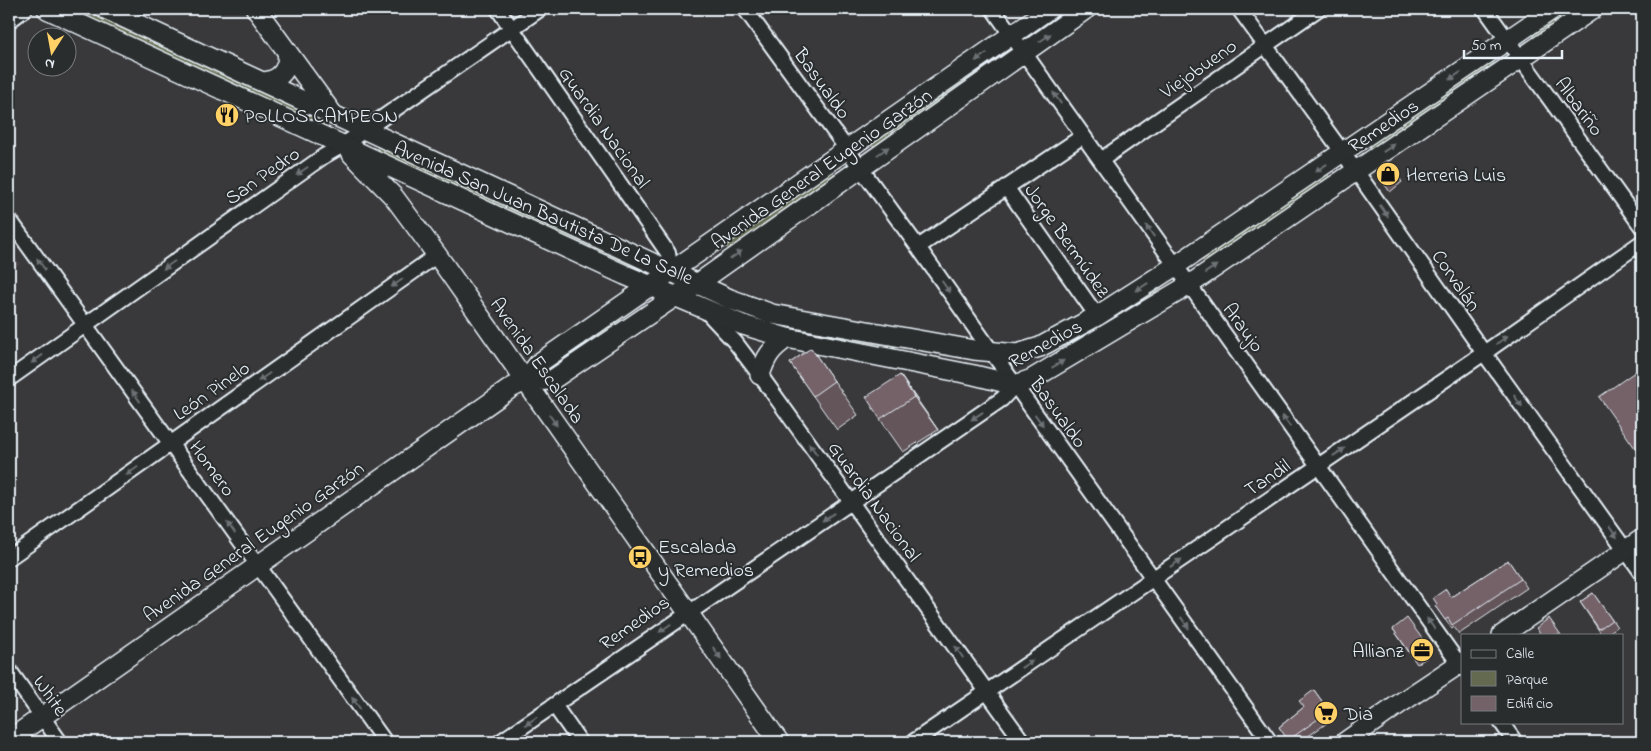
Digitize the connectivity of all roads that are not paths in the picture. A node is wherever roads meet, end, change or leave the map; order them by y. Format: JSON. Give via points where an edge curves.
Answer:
{"nodes":[{"id":1,"x":25,"y":9,"type":"edge"},
{"id":2,"x":47,"y":9,"type":"edge"},
{"id":3,"x":105,"y":9,"type":"edge"},
{"id":4,"x":256,"y":9,"type":"edge"},
{"id":5,"x":498,"y":9,"type":"edge"},
{"id":6,"x":540,"y":9,"type":"edge"},
{"id":7,"x":744,"y":9,"type":"edge"},
{"id":8,"x":993,"y":9,"type":"edge"},
{"id":9,"x":1049,"y":9,"type":"edge"},
{"id":10,"x":1086,"y":9,"type":"edge"},
{"id":11,"x":1239,"y":9,"type":"edge"},
{"id":12,"x":1318,"y":9,"type":"edge"},
{"id":13,"x":1485,"y":9,"type":"edge"},
{"id":14,"x":1553,"y":9,"type":"edge"},
{"id":15,"x":1593,"y":9,"type":"edge"},
{"id":16,"x":9,"y":21,"type":"edge"},
{"id":17,"x":512,"y":28,"type":"junction"},
{"id":18,"x":1012,"y":35,"type":"junction"},
{"id":19,"x":1508,"y":40,"type":"junction"},
{"id":20,"x":1266,"y":46,"type":"junction"},
{"id":21,"x":287,"y":51,"type":"junction"},
{"id":22,"x":1025,"y":52,"type":"junction"},
{"id":23,"x":1521,"y":58,"type":"junction"},
{"id":24,"x":264,"y":82,"type":"junction"},
{"id":25,"x":334,"y":115,"type":"junction"},
{"id":26,"x":365,"y":129,"type":"junction"},
{"id":27,"x":1083,"y":136,"type":"junction"},
{"id":28,"x":343,"y":145,"type":"junction"},
{"id":29,"x":846,"y":150,"type":"junction"},
{"id":30,"x":1343,"y":153,"type":"junction"},
{"id":31,"x":1101,"y":160,"type":"junction"},
{"id":32,"x":860,"y":168,"type":"junction"},
{"id":33,"x":1356,"y":171,"type":"junction"},
{"id":34,"x":1006,"y":187,"type":"junction"},
{"id":35,"x":9,"y":218,"type":"edge"},
{"id":36,"x":1642,"y":227,"type":"edge"},
{"id":37,"x":1642,"y":242,"type":"edge"},
{"id":38,"x":918,"y":247,"type":"junction"},
{"id":39,"x":437,"y":255,"type":"junction"},
{"id":40,"x":1175,"y":266,"type":"junction"},
{"id":41,"x":671,"y":272,"type":"junction"},
{"id":42,"x":696,"y":284,"type":"junction"},
{"id":43,"x":651,"y":285,"type":"junction"},
{"id":44,"x":1189,"y":285,"type":"junction"},
{"id":45,"x":676,"y":296,"type":"junction"},
{"id":46,"x":704,"y":308,"type":"junction"},
{"id":47,"x":1097,"y":316,"type":"junction"},
{"id":48,"x":85,"y":325,"type":"junction"},
{"id":49,"x":788,"y":338,"type":"junction"},
{"id":50,"x":992,"y":352,"type":"junction"},
{"id":51,"x":1484,"y":354,"type":"junction"},
{"id":52,"x":760,"y":375,"type":"junction"},
{"id":53,"x":9,"y":379,"type":"edge"},
{"id":54,"x":525,"y":381,"type":"junction"},
{"id":55,"x":1014,"y":385,"type":"junction"},
{"id":56,"x":171,"y":444,"type":"junction"},
{"id":57,"x":1319,"y":466,"type":"junction"},
{"id":58,"x":852,"y":502,"type":"junction"},
{"id":59,"x":1642,"y":538,"type":"edge"},
{"id":60,"x":1626,"y":550,"type":"junction"},
{"id":61,"x":9,"y":558,"type":"edge"},
{"id":62,"x":258,"y":565,"type":"junction"},
{"id":63,"x":1642,"y":573,"type":"edge"},
{"id":64,"x":1153,"y":578,"type":"junction"},
{"id":65,"x":688,"y":612,"type":"junction"},
{"id":66,"x":1503,"y":634,"type":"edge"},
{"id":67,"x":1461,"y":665,"type":"edge"},
{"id":68,"x":9,"y":670,"type":"edge"},
{"id":69,"x":987,"y":692,"type":"junction"},
{"id":70,"x":554,"y":705,"type":"junction"},
{"id":71,"x":42,"y":717,"type":"junction"},
{"id":72,"x":1502,"y":724,"type":"edge"},
{"id":73,"x":9,"y":740,"type":"edge"},
{"id":74,"x":60,"y":742,"type":"edge"},
{"id":75,"x":385,"y":742,"type":"edge"},
{"id":76,"x":500,"y":742,"type":"edge"},
{"id":77,"x":580,"y":742,"type":"edge"},
{"id":78,"x":779,"y":742,"type":"edge"},
{"id":79,"x":913,"y":742,"type":"edge"},
{"id":80,"x":1023,"y":742,"type":"edge"},
{"id":81,"x":1270,"y":742,"type":"edge"},
{"id":82,"x":1345,"y":742,"type":"edge"},
{"id":83,"x":1515,"y":742,"type":"edge"}],
"edges":[{"from":1,"to":16,"type":"street"},
{"from":2,"to":28,"type":"street","name":"Avenida San Juan Bautista De La Salle"},
{"from":3,"to":24,"type":"street","name":"Avenida San Juan Bautista De La Salle"},
{"from":4,"to":21,"type":"street","name":"Avenida Escalada"},
{"from":5,"to":17,"type":"street","name":"Guardia Nacional"},
{"from":6,"to":17,"type":"street","name":"San Pedro"},
{"from":7,"to":29,"type":"street","name":"Basualdo"},
{"from":8,"to":18,"type":"street","name":"Araujo"},
{"from":9,"to":18,"type":"street","name":"Avenida General Eugenio Garzón"},
{"from":22,"to":10,"type":"street","name":"Avenida General Eugenio Garzón","one_way":true},
{"from":11,"to":20,"type":"street","name":"Corvalán"},
{"from":12,"to":20,"type":"street","name":"Viejobueno"},
{"from":13,"to":19,"type":"street","name":"Albariño"},
{"from":14,"to":19,"type":"street","name":"Remedios"},
{"from":15,"to":23,"type":"street","name":"Remedios"},
{"from":17,"to":26,"type":"street","name":"San Pedro"},
{"from":17,"to":41,"type":"street","name":"Guardia Nacional","via":[[668,253]]},
{"from":18,"to":22,"type":"street","name":"Araujo"},
{"from":18,"to":29,"type":"street","name":"Avenida General Eugenio Garzón","one_way":true},
{"from":19,"to":23,"type":"street","name":"Albariño"},
{"from":19,"to":30,"type":"street","name":"Remedios","one_way":true},
{"from":20,"to":30,"type":"street","name":"Corvalán"},
{"from":20,"to":31,"type":"street","name":"Viejobueno"},
{"from":21,"to":24,"type":"street","via":[[288,59],[282,74],[277,79]]},
{"from":21,"to":25,"type":"street","name":"Avenida Escalada"},
{"from":27,"to":22,"type":"street","name":"Araujo","one_way":true},
{"from":32,"to":22,"type":"street","name":"Avenida General Eugenio Garzón","one_way":true},
{"from":33,"to":23,"type":"street","name":"Remedios","one_way":true},
{"from":23,"to":36,"type":"street","name":"Albariño"},
{"from":24,"to":25,"type":"street","name":"Avenida San Juan Bautista De La Salle"},
{"from":25,"to":26,"type":"street","name":"Avenida San Juan Bautista De La Salle"},
{"from":25,"to":28,"type":"street","name":"Avenida Escalada"},
{"from":26,"to":28,"type":"street","name":"San Pedro"},
{"from":26,"to":41,"type":"street","name":"Avenida San Juan Bautista De La Salle"},
{"from":27,"to":31,"type":"street","name":"Araujo"},
{"from":27,"to":34,"type":"street"},
{"from":28,"to":39,"type":"street","name":"Avenida Escalada","via":[[394,197]]},
{"from":28,"to":43,"type":"street","name":"Avenida San Juan Bautista De La Salle"},
{"from":28,"to":48,"type":"street","name":"San Pedro","one_way":true},
{"from":29,"to":32,"type":"street","name":"Basualdo"},
{"from":29,"to":41,"type":"street","name":"Avenida General Eugenio Garzón"},
{"from":30,"to":33,"type":"street","name":"Corvalán"},
{"from":30,"to":40,"type":"street","name":"Remedios","one_way":true},
{"from":40,"to":31,"type":"street","name":"Araujo","one_way":true},
{"from":32,"to":38,"type":"street","name":"Basualdo"},
{"from":42,"to":32,"type":"street","name":"Avenida General Eugenio Garzón","one_way":true},
{"from":44,"to":33,"type":"street","name":"Remedios","one_way":true},
{"from":33,"to":51,"type":"street","name":"Corvalán","one_way":true},
{"from":34,"to":38,"type":"street"},
{"from":34,"to":47,"type":"street","name":"Jorge Bermúdez"},
{"from":48,"to":35,"type":"street","name":"Homero","one_way":true},
{"from":51,"to":37,"type":"street","name":"Tandil","one_way":true},
{"from":38,"to":50,"type":"street","name":"Basualdo","one_way":true},
{"from":39,"to":54,"type":"street","name":"Avenida Escalada"},
{"from":39,"to":56,"type":"street","name":"León Pinelo","one_way":true},
{"from":40,"to":44,"type":"street","name":"Araujo"},
{"from":40,"to":47,"type":"street","name":"Remedios","one_way":true},
{"from":41,"to":42,"type":"street","name":"Avenida San Juan Bautista De La Salle"},
{"from":41,"to":43,"type":"street","name":"Avenida General Eugenio Garzón"},
{"from":42,"to":45,"type":"street","name":"Avenida General Eugenio Garzón"},
{"from":42,"to":46,"type":"street","name":"Guardia Nacional"},
{"from":42,"to":50,"type":"street","name":"Avenida San Juan Bautista De La Salle","via":[[772,314]]},
{"from":43,"to":45,"type":"street","name":"Avenida San Juan Bautista De La Salle"},
{"from":43,"to":54,"type":"street","name":"Avenida General Eugenio Garzón","via":[[539,363]]},
{"from":55,"to":44,"type":"street","name":"Remedios","one_way":true,"via":[[1032,379]]},
{"from":57,"to":44,"type":"street","name":"Araujo","one_way":true},
{"from":45,"to":46,"type":"street","name":"Avenida San Juan Bautista De La Salle"},
{"from":45,"to":54,"type":"street","name":"Avenida General Eugenio Garzón","via":[[552,380]]},
{"from":46,"to":49,"type":"street","name":"Avenida San Juan Bautista De La Salle","via":[[752,328]]},
{"from":46,"to":52,"type":"street","name":"Guardia Nacional"},
{"from":47,"to":50,"type":"street","name":"Remedios","via":[[1040,347],[1017,354]]},
{"from":48,"to":53,"type":"street","name":"San Pedro","one_way":true},
{"from":56,"to":48,"type":"street","name":"Homero","one_way":true},
{"from":49,"to":52,"type":"street","via":[[765,359]]},
{"from":49,"to":55,"type":"street","name":"Avenida San Juan Bautista De La Salle"},
{"from":50,"to":55,"type":"street","name":"Basualdo"},
{"from":57,"to":51,"type":"street","name":"Tandil","one_way":true},
{"from":51,"to":60,"type":"street","name":"Corvalán","one_way":true},
{"from":58,"to":52,"type":"street","name":"Guardia Nacional","one_way":true},
{"from":54,"to":62,"type":"street","name":"Avenida General Eugenio Garzón"},
{"from":54,"to":65,"type":"street","name":"Avenida Escalada","one_way":true},
{"from":55,"to":58,"type":"street","name":"Remedios","one_way":true,"via":[[1002,399]]},
{"from":55,"to":64,"type":"street","name":"Basualdo","one_way":true},
{"from":56,"to":61,"type":"street","name":"León Pinelo","one_way":true},
{"from":62,"to":56,"type":"street","name":"Homero","one_way":true},
{"from":64,"to":57,"type":"street","name":"Tandil","one_way":true},
{"from":67,"to":57,"type":"street","name":"Araujo","one_way":true},
{"from":58,"to":65,"type":"street","name":"Remedios","one_way":true},
{"from":69,"to":58,"type":"street","name":"Guardia Nacional","one_way":true},
{"from":59,"to":60,"type":"street"},
{"from":60,"to":63,"type":"street","name":"Corvalán"},
{"from":60,"to":66,"type":"street"},
{"from":62,"to":71,"type":"street","name":"Avenida General Eugenio Garzón"},
{"from":75,"to":62,"type":"street","name":"Homero","one_way":true},
{"from":69,"to":64,"type":"street","name":"Tandil","one_way":true},
{"from":64,"to":81,"type":"street","name":"Basualdo","one_way":true},
{"from":65,"to":70,"type":"street","name":"Remedios","one_way":true},
{"from":65,"to":78,"type":"street","name":"Avenida Escalada","one_way":true},
{"from":67,"to":82,"type":"street"},
{"from":68,"to":71,"type":"street","name":"White"},
{"from":69,"to":79,"type":"street","name":"Tandil"},
{"from":69,"to":80,"type":"street","name":"Guardia Nacional"},
{"from":70,"to":76,"type":"street","name":"Remedios","one_way":true},
{"from":70,"to":77,"type":"street"},
{"from":71,"to":73,"type":"street","name":"Avenida General Eugenio Garzón"},
{"from":71,"to":74,"type":"street","name":"White"},
{"from":72,"to":83,"type":"street"}]}
